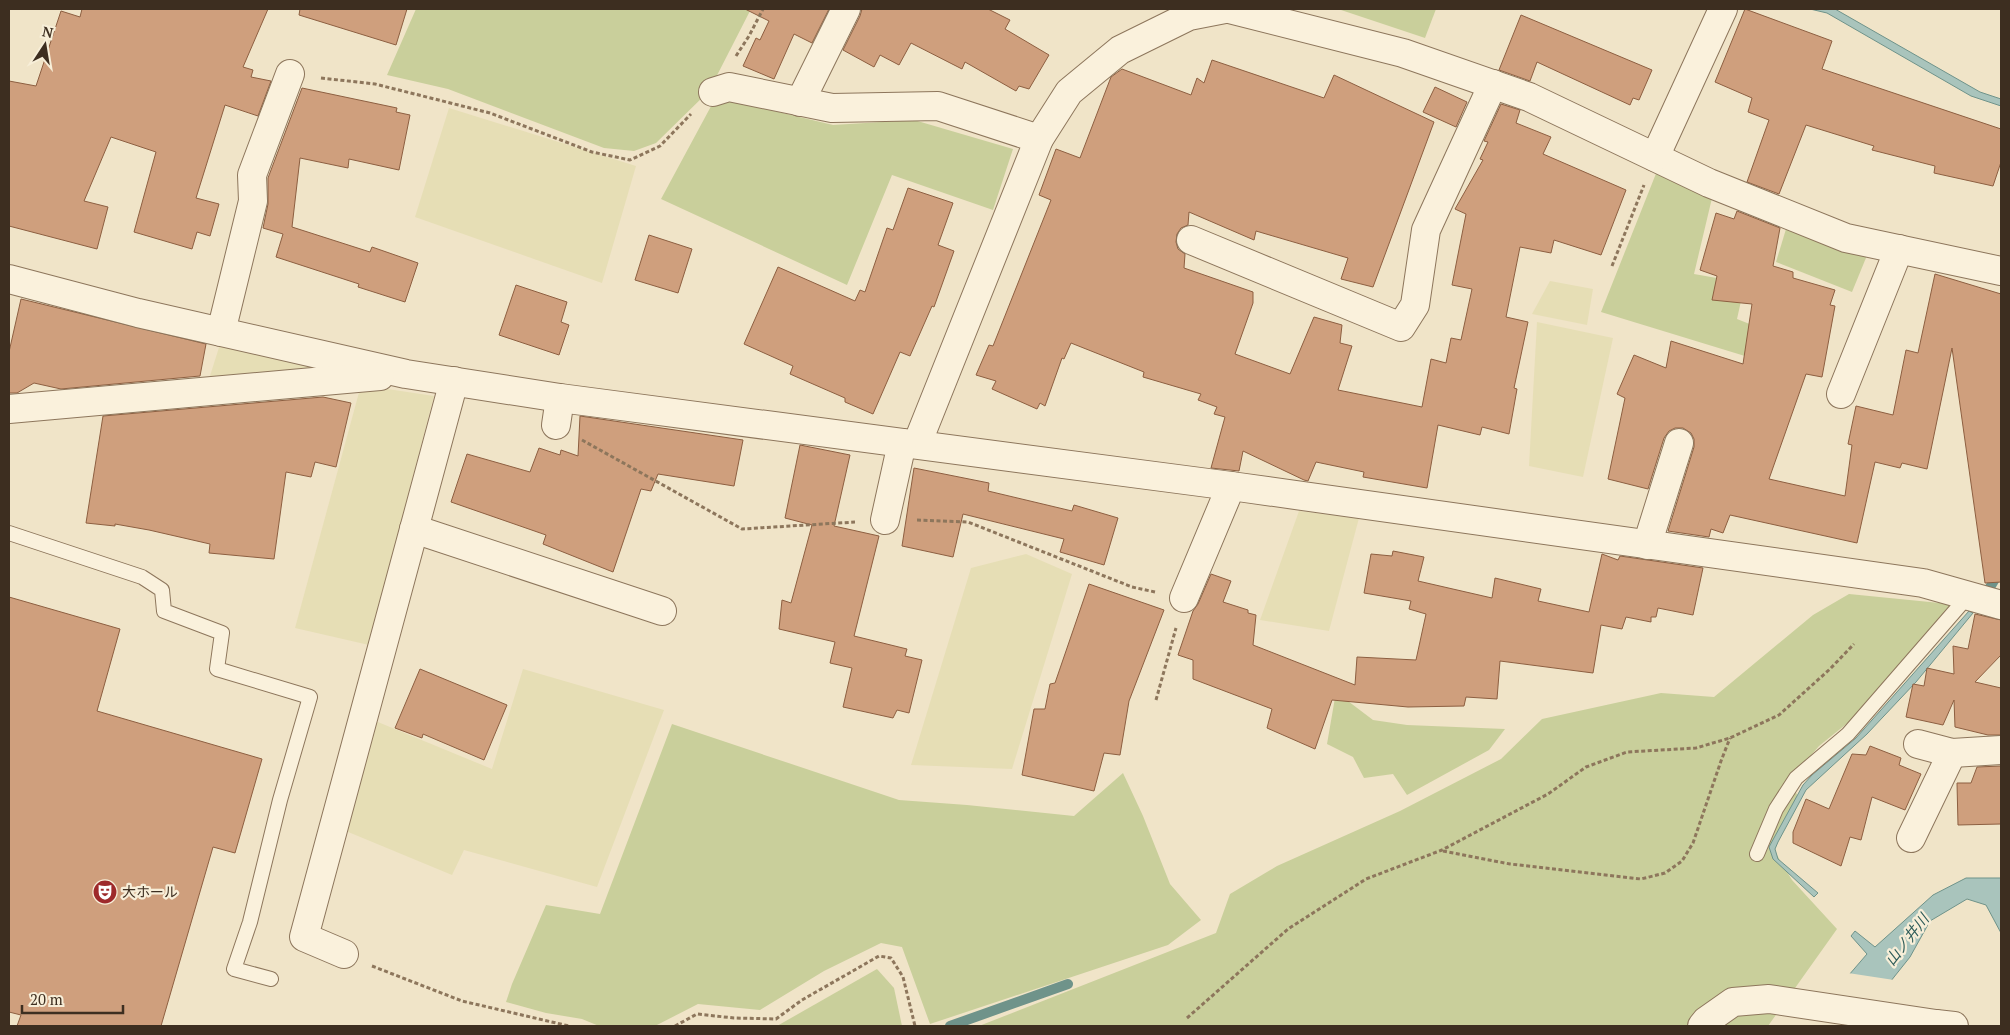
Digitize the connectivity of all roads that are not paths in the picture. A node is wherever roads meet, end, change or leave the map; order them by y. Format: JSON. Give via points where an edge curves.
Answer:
{"nodes":[{"id":1,"x":846,"y":9,"type":"edge"},
{"id":2,"x":1225,"y":9,"type":"edge"},
{"id":3,"x":1229,"y":9,"type":"edge"},
{"id":4,"x":1723,"y":9,"type":"edge"},
{"id":5,"x":290,"y":74,"type":"road end"},
{"id":6,"x":1493,"y":84,"type":"junction"},
{"id":7,"x":713,"y":92,"type":"road end"},
{"id":8,"x":800,"y":102,"type":"junction"},
{"id":9,"x":1039,"y":139,"type":"junction"},
{"id":10,"x":1655,"y":157,"type":"junction"},
{"id":11,"x":1191,"y":240,"type":"dead end"},
{"id":12,"x":1899,"y":249,"type":"junction"},
{"id":13,"x":2001,"y":271,"type":"edge"},
{"id":14,"x":9,"y":279,"type":"edge"},
{"id":15,"x":221,"y":332,"type":"junction"},
{"id":16,"x":406,"y":374,"type":"junction"},
{"id":17,"x":454,"y":381,"type":"junction"},
{"id":18,"x":1841,"y":394,"type":"dead end"},
{"id":19,"x":560,"y":398,"type":"junction"},
{"id":20,"x":9,"y":409,"type":"edge"},
{"id":21,"x":556,"y":425,"type":"road end"},
{"id":22,"x":1679,"y":443,"type":"dead end"},
{"id":23,"x":909,"y":444,"type":"junction"},
{"id":24,"x":1231,"y":486,"type":"junction"},
{"id":25,"x":885,"y":520,"type":"road end"},
{"id":26,"x":414,"y":529,"type":"junction"},
{"id":27,"x":9,"y":533,"type":"edge"},
{"id":28,"x":1647,"y":545,"type":"junction"},
{"id":29,"x":1968,"y":596,"type":"junction"},
{"id":30,"x":1184,"y":598,"type":"road end"},
{"id":31,"x":2001,"y":605,"type":"edge"},
{"id":32,"x":662,"y":611,"type":"dead end"},
{"id":33,"x":1918,"y":744,"type":"dead end"},
{"id":34,"x":2001,"y":750,"type":"edge"},
{"id":35,"x":1952,"y":753,"type":"junction"},
{"id":36,"x":1911,"y":838,"type":"dead end"},
{"id":37,"x":1757,"y":854,"type":"dead end"},
{"id":38,"x":344,"y":954,"type":"road end"},
{"id":39,"x":271,"y":980,"type":"dead end"},
{"id":40,"x":1945,"y":1025,"type":"edge"},
{"id":41,"x":1702,"y":1026,"type":"edge"}],
"edges":[{"from":1,"to":8,"type":"street"},
{"from":2,"to":9,"type":"street","via":[[1189,16],[1120,50],[1069,92]]},
{"from":3,"to":6,"type":"street","via":[[1403,53]]},
{"from":4,"to":10,"type":"street"},
{"from":5,"to":15,"type":"street","via":[[252,175],[253,201]]},
{"from":6,"to":10,"type":"street","via":[[1529,97]]},
{"from":6,"to":11,"type":"street","via":[[1426,230],[1415,305],[1401,327]]},
{"from":7,"to":8,"type":"street","via":[[729,87]]},
{"from":8,"to":9,"type":"street","via":[[832,108],[938,106]]},
{"from":9,"to":23,"type":"street"},
{"from":10,"to":12,"type":"street","via":[[1846,238]]},
{"from":12,"to":13,"type":"street"},
{"from":12,"to":18,"type":"street"},
{"from":14,"to":15,"type":"street"},
{"from":15,"to":16,"type":"street"},
{"from":16,"to":17,"type":"street"},
{"from":16,"to":20,"type":"street"},
{"from":17,"to":19,"type":"street"},
{"from":17,"to":26,"type":"street"},
{"from":19,"to":21,"type":"street"},
{"from":19,"to":23,"type":"street"},
{"from":22,"to":28,"type":"street"},
{"from":23,"to":24,"type":"street"},
{"from":23,"to":25,"type":"street"},
{"from":24,"to":28,"type":"street"},
{"from":24,"to":30,"type":"street"},
{"from":26,"to":32,"type":"street"},
{"from":26,"to":38,"type":"street","via":[[304,937]]},
{"from":27,"to":39,"type":"lane","via":[[142,577],[162,590],[164,611],[222,633],[217,668],[310,697],[250,922],[234,969]]},
{"from":28,"to":29,"type":"street","via":[[1922,583]]},
{"from":29,"to":31,"type":"street"},
{"from":29,"to":37,"type":"lane","via":[[1848,734],[1796,778],[1776,809]]},
{"from":33,"to":35,"type":"street"},
{"from":34,"to":35,"type":"street"},
{"from":35,"to":36,"type":"street"},
{"from":40,"to":41,"type":"street","via":[[1768,999],[1733,1002]]}]}
